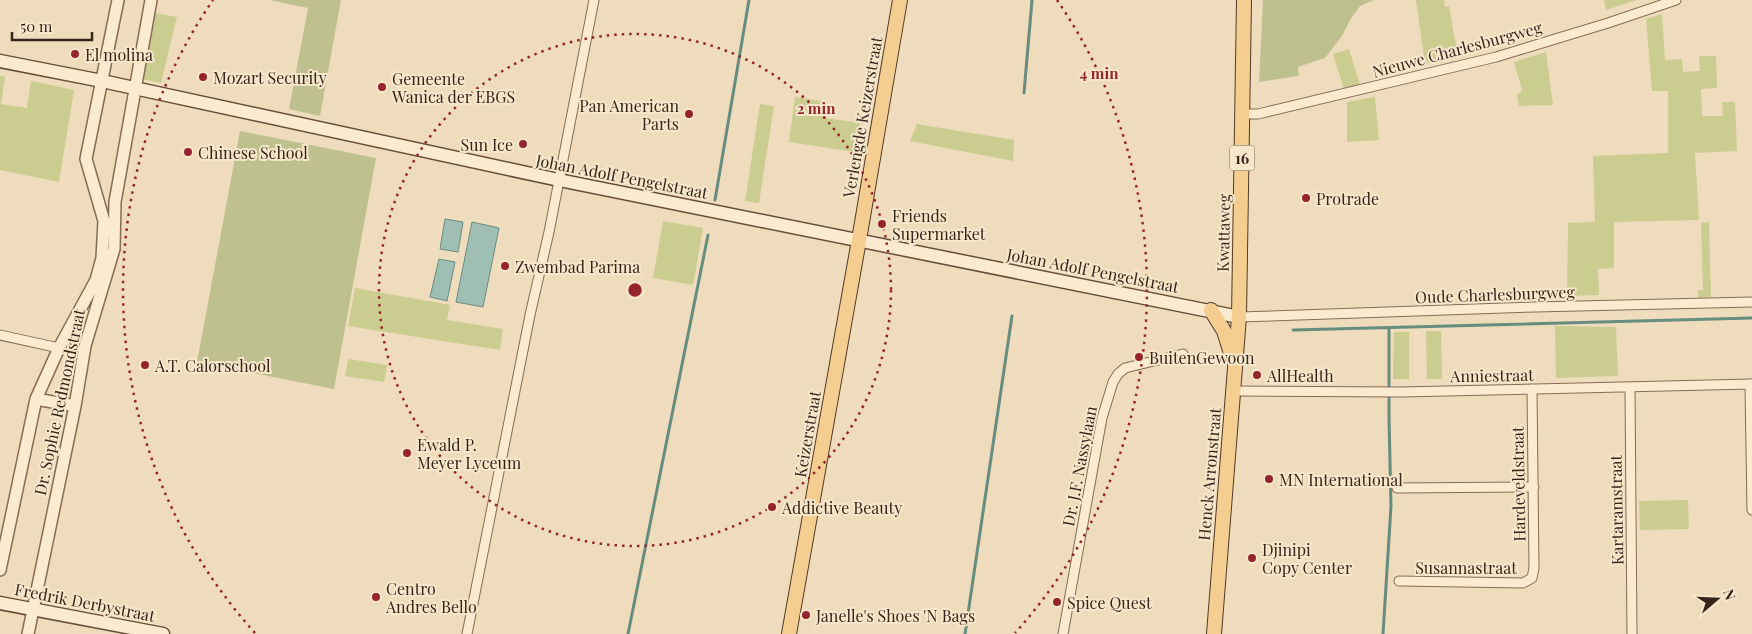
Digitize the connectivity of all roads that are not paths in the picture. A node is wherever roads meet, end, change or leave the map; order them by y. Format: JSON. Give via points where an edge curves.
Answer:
{"nodes":[{"id":1,"x":118,"y":0,"type":"edge"},
{"id":2,"x":150,"y":0,"type":"edge"},
{"id":3,"x":594,"y":0,"type":"edge"},
{"id":4,"x":900,"y":0,"type":"edge"},
{"id":5,"x":1244,"y":0,"type":"edge"},
{"id":6,"x":1676,"y":0,"type":"edge"},
{"id":7,"x":0,"y":61,"type":"edge"},
{"id":8,"x":102,"y":81,"type":"junction"},
{"id":9,"x":135,"y":89,"type":"junction"},
{"id":10,"x":1243,"y":114,"type":"junction"},
{"id":11,"x":559,"y":180,"type":"junction"},
{"id":12,"x":859,"y":240,"type":"junction"},
{"id":13,"x":85,"y":299,"type":"junction"},
{"id":14,"x":1752,"y":302,"type":"edge"},
{"id":15,"x":96,"y":305,"type":"junction"},
{"id":16,"x":1211,"y":310,"type":"junction"},
{"id":17,"x":1239,"y":317,"type":"junction"},
{"id":18,"x":0,"y":335,"type":"edge"},
{"id":19,"x":60,"y":348,"type":"junction"},
{"id":20,"x":1183,"y":354,"type":"dead end"},
{"id":21,"x":1235,"y":370,"type":"junction"},
{"id":22,"x":1751,"y":384,"type":"edge"},
{"id":23,"x":1630,"y":387,"type":"junction"},
{"id":24,"x":1532,"y":389,"type":"junction"},
{"id":25,"x":1233,"y":391,"type":"junction"},
{"id":26,"x":36,"y":398,"type":"junction"},
{"id":27,"x":75,"y":406,"type":"junction"},
{"id":28,"x":1398,"y":488,"type":"dead end"},
{"id":29,"x":1534,"y":488,"type":"junction"},
{"id":30,"x":1752,"y":510,"type":"edge"},
{"id":31,"x":0,"y":570,"type":"edge"},
{"id":32,"x":1532,"y":578,"type":"joint"},
{"id":33,"x":1399,"y":581,"type":"dead end"},
{"id":34,"x":0,"y":603,"type":"edge"},
{"id":35,"x":33,"y":609,"type":"junction"},
{"id":36,"x":28,"y":634,"type":"edge"},
{"id":37,"x":163,"y":634,"type":"edge"},
{"id":38,"x":467,"y":634,"type":"edge"},
{"id":39,"x":789,"y":634,"type":"edge"},
{"id":40,"x":1063,"y":634,"type":"edge"},
{"id":41,"x":1214,"y":634,"type":"edge"},
{"id":42,"x":1632,"y":634,"type":"edge"}],
"edges":[{"from":1,"to":8,"type":"street","name":"Dr. Sophie Redmondstraat"},
{"from":2,"to":9,"type":"street","name":"Dr. Sophie Redmondstraat"},
{"from":3,"to":11,"type":"street"},
{"from":4,"to":12,"type":"main road","name":"Verlengde Keizerstraat"},
{"from":5,"to":10,"type":"main road","name":"Kwattaweg","number":"16"},
{"from":6,"to":10,"type":"street","name":"Nieuwe Charlesburgweg","via":[[1496,57],[1258,114]]},
{"from":7,"to":8,"type":"main road","name":"Johan Adolf Pengelstraat"},
{"from":8,"to":9,"type":"main road","name":"Johan Adolf Pengelstraat"},
{"from":8,"to":13,"type":"street","name":"Dr. Sophie Redmondstraat","via":[[86,158],[104,221],[102,258],[96,280]]},
{"from":9,"to":11,"type":"main road","name":"Johan Adolf Pengelstraat"},
{"from":9,"to":15,"type":"street","name":"Dr. Sophie Redmondstraat","via":[[115,202],[114,249]]},
{"from":10,"to":17,"type":"main road","name":"Kwattaweg","number":"16"},
{"from":11,"to":12,"type":"main road","name":"Johan Adolf Pengelstraat"},
{"from":11,"to":38,"type":"street"},
{"from":12,"to":16,"type":"main road","name":"Johan Adolf Pengelstraat"},
{"from":12,"to":39,"type":"main road","name":"Keizerstraat"},
{"from":13,"to":15,"type":"street"},
{"from":13,"to":19,"type":"street","name":"Dr. Sophie Redmondstraat"},
{"from":14,"to":17,"type":"street","name":"Oude Charlesburgweg"},
{"from":15,"to":27,"type":"street","name":"Dr. Sophie Redmondstraat"},
{"from":16,"to":17,"type":"main road","name":"Johan Adolf Pengelstraat"},
{"from":16,"to":21,"type":"main road","via":[[1227,338]]},
{"from":17,"to":21,"type":"main road","name":"Henck Arronstraat","number":"16"},
{"from":18,"to":19,"type":"street"},
{"from":19,"to":26,"type":"street","name":"Dr. Sophie Redmondstraat"},
{"from":20,"to":40,"type":"street","name":"Dr. J.F. Nassylaan","via":[[1125,368],[1113,382],[1102,418]]},
{"from":21,"to":25,"type":"main road","name":"Henck Arronstraat","number":"16"},
{"from":22,"to":23,"type":"street","name":"Anniestraat"},
{"from":22,"to":30,"type":"street"},
{"from":23,"to":24,"type":"street","name":"Anniestraat"},
{"from":23,"to":42,"type":"street","name":"Kartaramstraat"},
{"from":24,"to":25,"type":"street","name":"Anniestraat"},
{"from":24,"to":29,"type":"street","name":"Hardeveldstraat"},
{"from":25,"to":41,"type":"main road","name":"Henck Arronstraat","number":"16"},
{"from":26,"to":27,"type":"street"},
{"from":26,"to":31,"type":"street","name":"Dr. Sophie Redmondstraat"},
{"from":27,"to":35,"type":"street","name":"Dr. Sophie Redmondstraat"},
{"from":28,"to":29,"type":"street"},
{"from":29,"to":32,"type":"street","name":"Hardeveldstraat"},
{"from":32,"to":33,"type":"street","name":"Susannastraat","via":[[1523,583]]},
{"from":34,"to":35,"type":"main road","name":"Fredrik Derbystraat"},
{"from":35,"to":36,"type":"street","name":"Dr. Sophie Redmondstraat"},
{"from":35,"to":37,"type":"main road","name":"Fredrik Derbystraat"}]}
